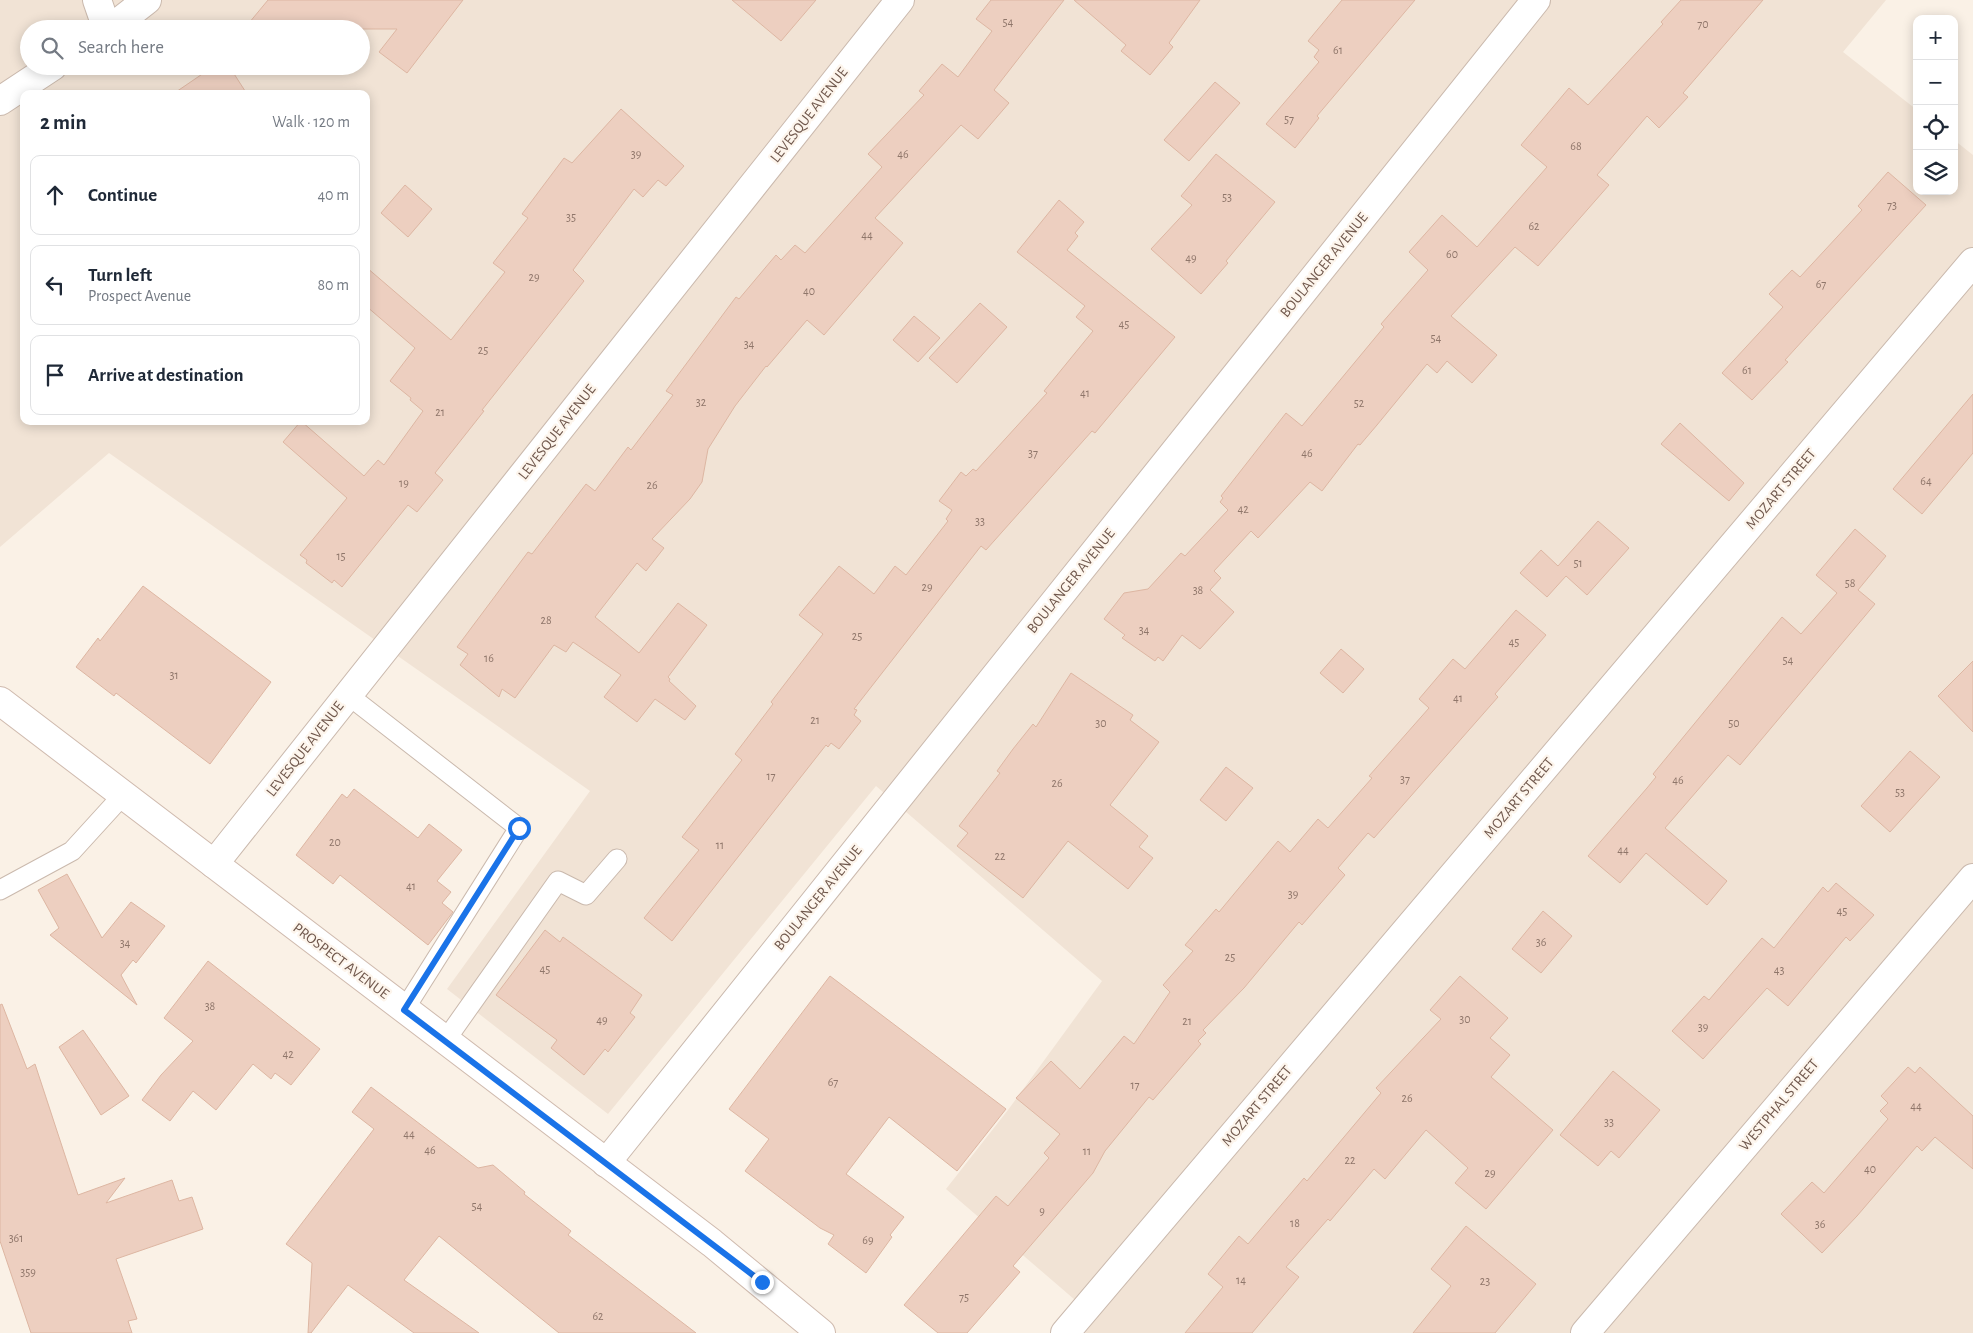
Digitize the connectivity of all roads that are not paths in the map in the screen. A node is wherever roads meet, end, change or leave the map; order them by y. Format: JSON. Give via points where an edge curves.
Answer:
{"nodes":[{"id":1,"x":97,"y":0,"type":"edge"},
{"id":2,"x":147,"y":0,"type":"edge"},
{"id":3,"x":900,"y":0,"type":"edge"},
{"id":4,"x":1536,"y":0,"type":"edge"},
{"id":5,"x":105,"y":20,"type":"edge"},
{"id":6,"x":120,"y":20,"type":"edge"},
{"id":7,"x":40,"y":75,"type":"edge"},
{"id":8,"x":0,"y":102,"type":"edge"},
{"id":9,"x":1973,"y":262,"type":"edge"},
{"id":10,"x":348,"y":695,"type":"junction"},
{"id":11,"x":0,"y":701,"type":"edge"},
{"id":12,"x":123,"y":795,"type":"junction"},
{"id":13,"x":617,"y":859,"type":"dead end"},
{"id":14,"x":214,"y":864,"type":"junction"},
{"id":15,"x":1973,"y":878,"type":"edge"},
{"id":16,"x":0,"y":890,"type":"edge"},
{"id":17,"x":404,"y":1010,"type":"junction"},
{"id":18,"x":445,"y":1040,"type":"junction"},
{"id":19,"x":606,"y":1163,"type":"junction"},
{"id":20,"x":821,"y":1333,"type":"edge"},
{"id":21,"x":1065,"y":1333,"type":"edge"},
{"id":22,"x":1585,"y":1333,"type":"edge"}],
"edges":[{"from":1,"to":5,"type":"street"},
{"from":2,"to":6,"type":"street"},
{"from":3,"to":10,"type":"street","name":"LEVESQUE AVENUE"},
{"from":4,"to":19,"type":"street","name":"BOULANGER AVENUE"},
{"from":7,"to":8,"type":"street"},
{"from":9,"to":21,"type":"street","name":"MOZART STREET"},
{"from":10,"to":14,"type":"street","name":"LEVESQUE AVENUE"},
{"from":10,"to":17,"type":"lane","via":[[519,828]]},
{"from":11,"to":12,"type":"street","name":"PROSPECT AVENUE"},
{"from":12,"to":14,"type":"street","name":"PROSPECT AVENUE"},
{"from":12,"to":16,"type":"lane","via":[[72,851]]},
{"from":13,"to":18,"type":"lane","via":[[586,895],[558,881]]},
{"from":14,"to":17,"type":"street","name":"PROSPECT AVENUE"},
{"from":15,"to":22,"type":"street","name":"WESTPHAL STREET"},
{"from":17,"to":18,"type":"street","name":"PROSPECT AVENUE"},
{"from":18,"to":19,"type":"street","name":"PROSPECT AVENUE"},
{"from":19,"to":20,"type":"street","name":"PROSPECT AVENUE","via":[[762,1282]]}]}
